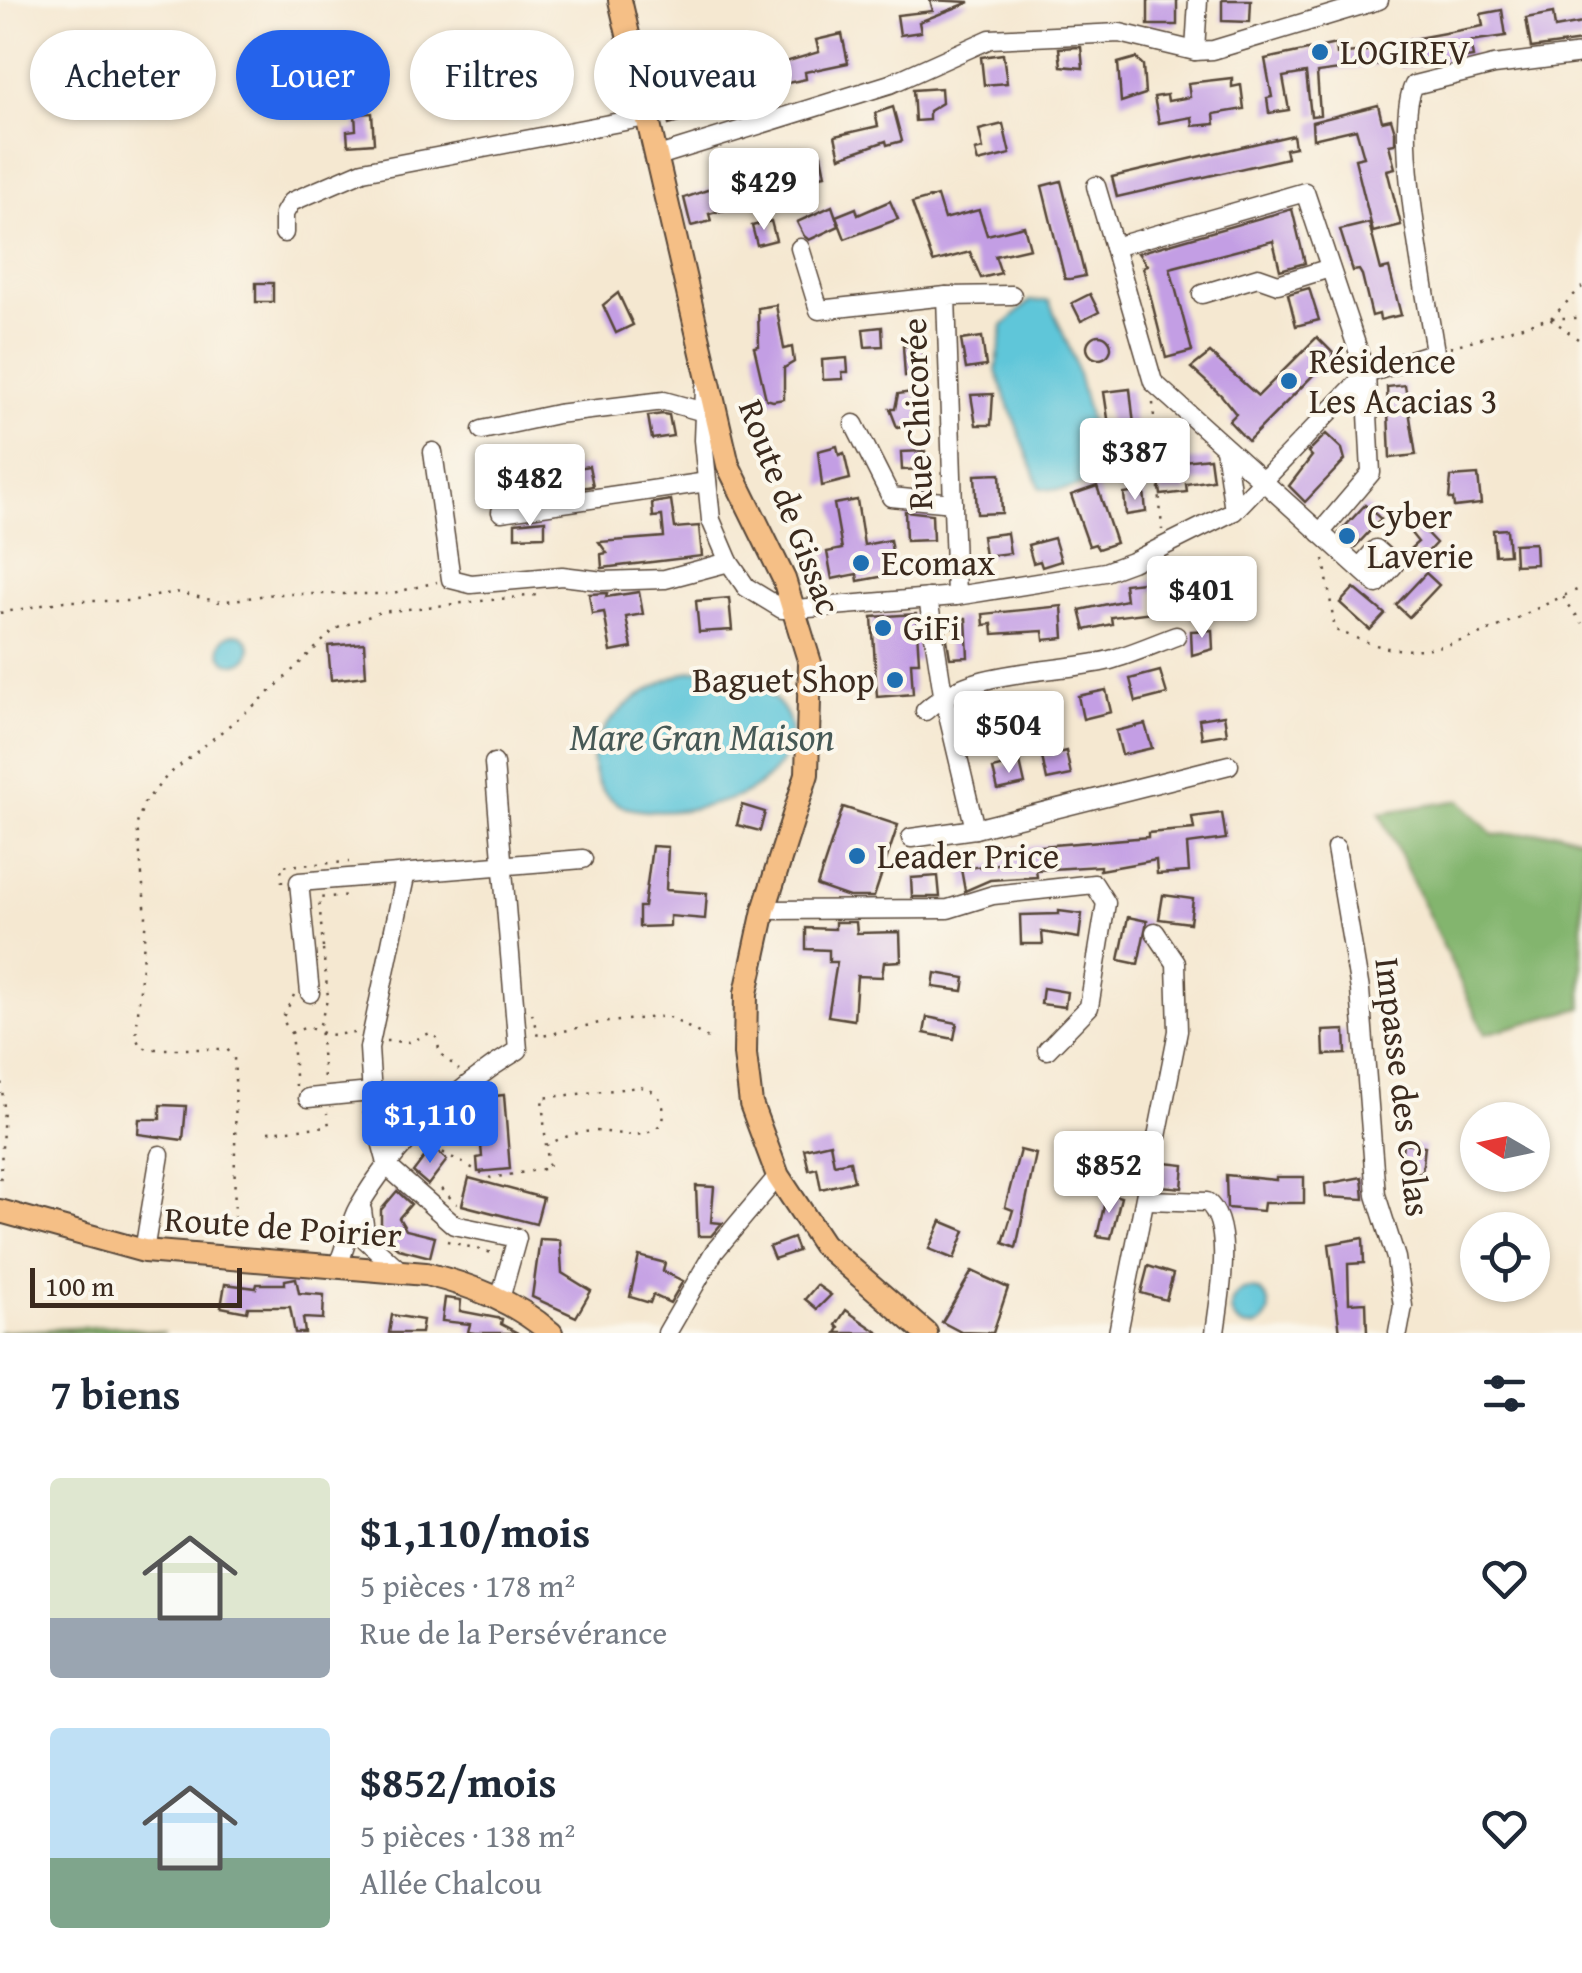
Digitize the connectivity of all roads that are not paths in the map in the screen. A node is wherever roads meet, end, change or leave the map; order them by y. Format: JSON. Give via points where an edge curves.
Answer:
{"nodes":[{"id":1,"x":620,"y":0,"type":"edge"},
{"id":2,"x":1198,"y":0,"type":"edge"},
{"id":3,"x":1379,"y":0,"type":"edge"},
{"id":4,"x":627,"y":30,"type":"edge"},
{"id":5,"x":1195,"y":51,"type":"junction"},
{"id":6,"x":1582,"y":54,"type":"edge"},
{"id":7,"x":630,"y":120,"type":"edge"},
{"id":8,"x":647,"y":120,"type":"edge"},
{"id":9,"x":655,"y":158,"type":"junction"},
{"id":10,"x":1096,"y":186,"type":"dead end"},
{"id":11,"x":284,"y":233,"type":"dead end"},
{"id":12,"x":1114,"y":247,"type":"junction"},
{"id":13,"x":800,"y":248,"type":"dead end"},
{"id":14,"x":1330,"y":268,"type":"junction"},
{"id":15,"x":1202,"y":294,"type":"dead end"},
{"id":16,"x":1012,"y":295,"type":"dead end"},
{"id":17,"x":946,"y":296,"type":"junction"},
{"id":18,"x":1366,"y":374,"type":"junction"},
{"id":19,"x":705,"y":381,"type":"junction"},
{"id":20,"x":704,"y":412,"type":"junction"},
{"id":21,"x":854,"y":424,"type":"dead end"},
{"id":22,"x":482,"y":430,"type":"dead end"},
{"id":23,"x":1225,"y":448,"type":"junction"},
{"id":24,"x":433,"y":452,"type":"dead end"},
{"id":25,"x":707,"y":482,"type":"junction"},
{"id":26,"x":1264,"y":484,"type":"junction"},
{"id":27,"x":953,"y":503,"type":"junction"},
{"id":28,"x":1234,"y":511,"type":"junction"},
{"id":29,"x":501,"y":512,"type":"dead end"},
{"id":30,"x":1320,"y":533,"type":"junction"},
{"id":31,"x":729,"y":562,"type":"junction"},
{"id":32,"x":1359,"y":568,"type":"dead end"},
{"id":33,"x":956,"y":596,"type":"junction"},
{"id":34,"x":928,"y":598,"type":"junction"},
{"id":35,"x":796,"y":610,"type":"junction"},
{"id":36,"x":1176,"y":636,"type":"dead end"},
{"id":37,"x":942,"y":694,"type":"junction"},
{"id":38,"x":924,"y":710,"type":"dead end"},
{"id":39,"x":494,"y":763,"type":"dead end"},
{"id":40,"x":1229,"y":766,"type":"dead end"},
{"id":41,"x":974,"y":829,"type":"junction"},
{"id":42,"x":911,"y":838,"type":"dead end"},
{"id":43,"x":1336,"y":848,"type":"dead end"},
{"id":44,"x":583,"y":859,"type":"dead end"},
{"id":45,"x":503,"y":867,"type":"junction"},
{"id":46,"x":405,"y":877,"type":"junction"},
{"id":47,"x":764,"y":910,"type":"junction"},
{"id":48,"x":1155,"y":932,"type":"dead end"},
{"id":49,"x":310,"y":993,"type":"dead end"},
{"id":50,"x":1047,"y":1050,"type":"dead end"},
{"id":51,"x":371,"y":1092,"type":"junction"},
{"id":52,"x":317,"y":1098,"type":"road end"},
{"id":53,"x":160,"y":1155,"type":"dead end"},
{"id":54,"x":388,"y":1167,"type":"junction"},
{"id":55,"x":778,"y":1176,"type":"junction"},
{"id":56,"x":368,"y":1195,"type":"junction"},
{"id":57,"x":1148,"y":1200,"type":"junction"},
{"id":58,"x":0,"y":1211,"type":"edge"},
{"id":59,"x":144,"y":1251,"type":"junction"},
{"id":60,"x":338,"y":1266,"type":"junction"},
{"id":61,"x":399,"y":1270,"type":"junction"},
{"id":62,"x":500,"y":1299,"type":"junction"},
{"id":63,"x":551,"y":1333,"type":"edge"},
{"id":64,"x":667,"y":1333,"type":"edge"},
{"id":65,"x":926,"y":1333,"type":"edge"},
{"id":66,"x":1118,"y":1333,"type":"edge"},
{"id":67,"x":1215,"y":1333,"type":"edge"},
{"id":68,"x":1398,"y":1333,"type":"edge"}],
"edges":[{"from":1,"to":4,"type":"main road","name":"Route de Gissac"},
{"from":2,"to":5,"type":"street"},
{"from":3,"to":5,"type":"street"},
{"from":5,"to":9,"type":"street","via":[[1120,33],[990,39],[876,88]]},
{"from":6,"to":18,"type":"street","via":[[1414,86],[1406,101],[1435,352]]},
{"from":7,"to":11,"type":"street","via":[[363,171],[290,202]]},
{"from":8,"to":9,"type":"main road","name":"Route de Gissac"},
{"from":9,"to":19,"type":"main road","name":"Route de Gissac"},
{"from":10,"to":12,"type":"street"},
{"from":12,"to":14,"type":"street","via":[[1305,192]]},
{"from":12,"to":23,"type":"street","via":[[1153,382]]},
{"from":13,"to":17,"type":"street","via":[[819,310]]},
{"from":14,"to":15,"type":"street","via":[[1278,284],[1258,277]]},
{"from":14,"to":18,"type":"street"},
{"from":16,"to":17,"type":"street","name":"Rue Chicorée"},
{"from":17,"to":27,"type":"street","name":"Rue Chicorée"},
{"from":18,"to":26,"type":"street"},
{"from":18,"to":30,"type":"street","via":[[1371,473]]},
{"from":19,"to":20,"type":"street"},
{"from":19,"to":35,"type":"main road","name":"Route de Gissac","via":[[728,465]]},
{"from":20,"to":22,"type":"street","via":[[664,401]]},
{"from":20,"to":25,"type":"street"},
{"from":21,"to":27,"type":"street","via":[[891,497]]},
{"from":23,"to":26,"type":"street"},
{"from":23,"to":28,"type":"street"},
{"from":24,"to":31,"type":"street","via":[[450,579],[482,584],[664,578]]},
{"from":25,"to":29,"type":"street"},
{"from":25,"to":31,"type":"street","via":[[712,520]]},
{"from":26,"to":28,"type":"street"},
{"from":26,"to":30,"type":"street"},
{"from":27,"to":33,"type":"street","name":"Rue Chicorée"},
{"from":28,"to":33,"type":"street","via":[[1105,572]]},
{"from":30,"to":32,"type":"street"},
{"from":31,"to":35,"type":"street","via":[[746,587]]},
{"from":33,"to":34,"type":"street"},
{"from":34,"to":35,"type":"street"},
{"from":34,"to":37,"type":"street"},
{"from":35,"to":47,"type":"main road","name":"Route de Gissac","via":[[812,682],[807,774]]},
{"from":36,"to":37,"type":"street","via":[[1110,660],[992,678]]},
{"from":37,"to":38,"type":"street"},
{"from":37,"to":41,"type":"street"},
{"from":39,"to":45,"type":"street"},
{"from":40,"to":41,"type":"street"},
{"from":41,"to":42,"type":"street"},
{"from":43,"to":68,"type":"street","name":"Impasse des Colas","via":[[1360,990],[1376,1195],[1403,1306]]},
{"from":44,"to":45,"type":"street"},
{"from":45,"to":46,"type":"street"},
{"from":45,"to":54,"type":"street","via":[[518,1050],[463,1087]]},
{"from":46,"to":49,"type":"street","via":[[299,882]]},
{"from":46,"to":51,"type":"street","via":[[370,1037]]},
{"from":47,"to":50,"type":"street","via":[[948,909],[993,895],[1094,884],[1106,903],[1089,1007]]},
{"from":47,"to":55,"type":"main road","name":"Route de Gissac","via":[[746,994],[744,1054],[751,1104]]},
{"from":48,"to":57,"type":"street","via":[[1180,981],[1178,1031]]},
{"from":51,"to":52,"type":"street"},
{"from":51,"to":54,"type":"street"},
{"from":53,"to":59,"type":"street"},
{"from":54,"to":56,"type":"street"},
{"from":54,"to":62,"type":"street","via":[[454,1224],[517,1238]]},
{"from":55,"to":64,"type":"street","via":[[714,1252]]},
{"from":55,"to":65,"type":"main road","name":"Route de Gissac","via":[[823,1244]]},
{"from":56,"to":60,"type":"street","via":[[356,1210]]},
{"from":56,"to":61,"type":"street","via":[[362,1210],[366,1240]]},
{"from":57,"to":66,"type":"street"},
{"from":57,"to":67,"type":"street","via":[[1206,1202],[1222,1220]]},
{"from":58,"to":59,"type":"main road","name":"Route de Poirier"},
{"from":59,"to":60,"type":"main road","name":"Route de Poirier"},
{"from":60,"to":61,"type":"main road","name":"Route de Poirier"},
{"from":61,"to":62,"type":"main road","name":"Route de Poirier"},
{"from":62,"to":63,"type":"main road","name":"Route de Poirier"}]}
